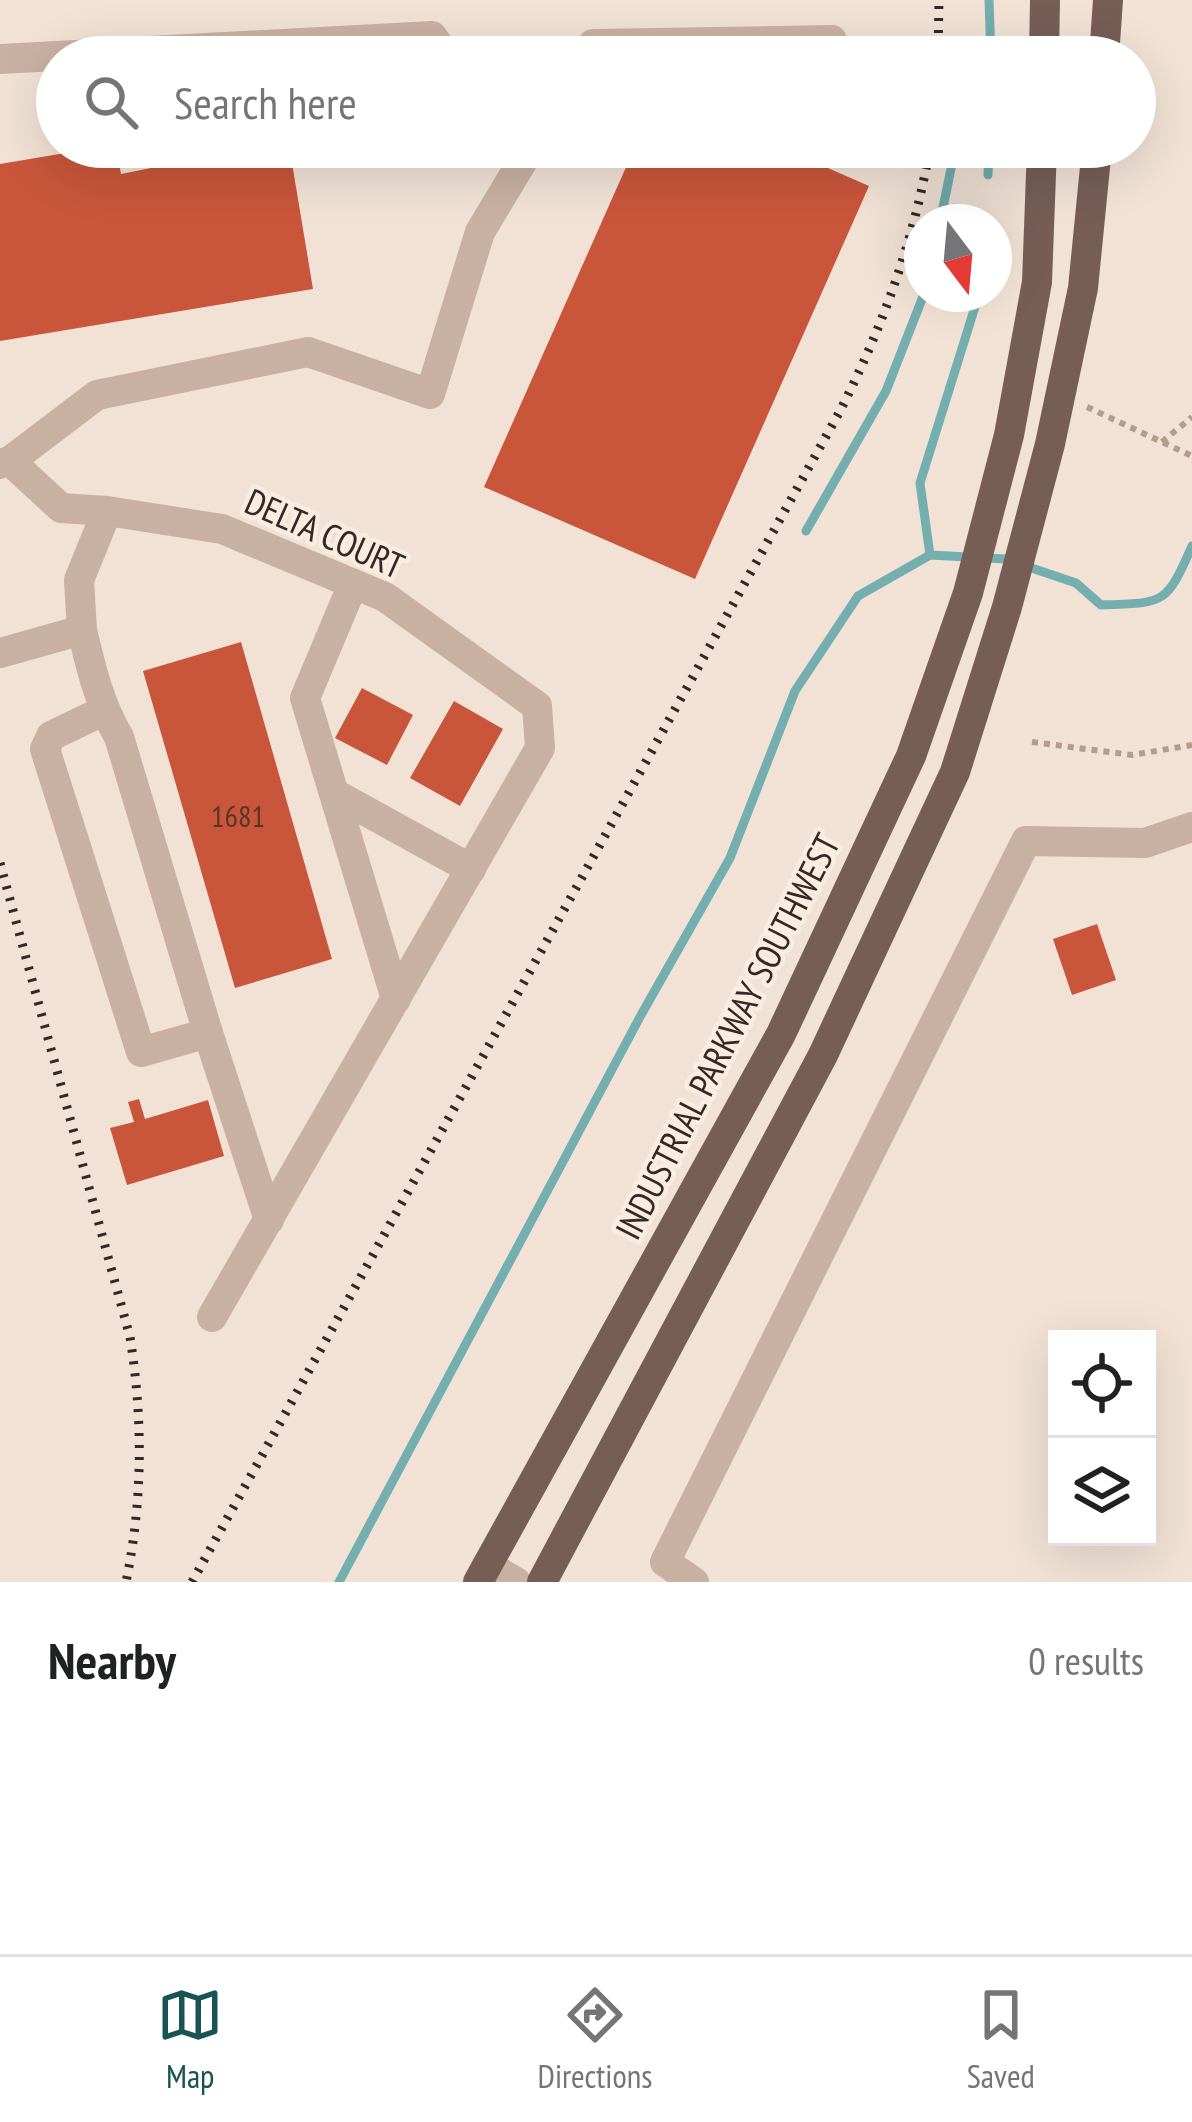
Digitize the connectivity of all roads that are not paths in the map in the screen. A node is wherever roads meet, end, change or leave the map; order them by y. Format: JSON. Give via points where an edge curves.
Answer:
{"nodes":[{"id":1,"x":1045,"y":0,"type":"edge"},
{"id":2,"x":1108,"y":0,"type":"edge"},
{"id":3,"x":1044,"y":36,"type":"edge"},
{"id":4,"x":1105,"y":36,"type":"edge"},
{"id":5,"x":36,"y":57,"type":"edge"},
{"id":6,"x":0,"y":59,"type":"edge"},
{"id":7,"x":514,"y":168,"type":"edge"},
{"id":8,"x":1041,"y":168,"type":"edge"},
{"id":9,"x":1094,"y":168,"type":"edge"},
{"id":10,"x":5,"y":463,"type":"edge"},
{"id":11,"x":107,"y":511,"type":"junction"},
{"id":12,"x":353,"y":584,"type":"junction"},
{"id":13,"x":82,"y":630,"type":"junction"},
{"id":14,"x":0,"y":653,"type":"edge"},
{"id":15,"x":104,"y":711,"type":"junction"},
{"id":16,"x":334,"y":794,"type":"junction"},
{"id":17,"x":1192,"y":827,"type":"edge"},
{"id":18,"x":471,"y":869,"type":"junction"},
{"id":19,"x":396,"y":999,"type":"junction"},
{"id":20,"x":208,"y":1033,"type":"junction"},
{"id":21,"x":268,"y":1220,"type":"junction"},
{"id":22,"x":212,"y":1317,"type":"dead end"},
{"id":23,"x":482,"y":1574,"type":"edge"},
{"id":24,"x":516,"y":1582,"type":"edge"},
{"id":25,"x":542,"y":1582,"type":"edge"},
{"id":26,"x":694,"y":1582,"type":"edge"}],
"edges":[{"from":1,"to":3,"type":"main road"},
{"from":2,"to":4,"type":"main road"},
{"from":5,"to":6,"type":"street"},
{"from":7,"to":10,"type":"street","via":[[480,232],[430,394],[308,352],[97,395]]},
{"from":8,"to":23,"type":"main road","name":"INDUSTRIAL PARKWAY SOUTHWEST","via":[[1037,282],[1009,435],[968,593],[911,755],[781,1034]]},
{"from":9,"to":25,"type":"main road","via":[[1083,288],[1050,444],[955,772],[823,1055]]},
{"from":10,"to":11,"type":"street","name":"DELTA COURT","via":[[61,508]]},
{"from":11,"to":12,"type":"street","name":"DELTA COURT","via":[[222,529]]},
{"from":11,"to":13,"type":"street","via":[[79,580]]},
{"from":12,"to":16,"type":"street","via":[[305,698]]},
{"from":12,"to":18,"type":"street","name":"DELTA COURT","via":[[385,597],[537,706],[540,748]]},
{"from":13,"to":14,"type":"street"},
{"from":13,"to":15,"type":"street"},
{"from":15,"to":20,"type":"street","via":[[119,737]]},
{"from":15,"to":20,"type":"street","via":[[51,736],[45,749],[141,1052]]},
{"from":16,"to":18,"type":"street"},
{"from":16,"to":19,"type":"street"},
{"from":17,"to":26,"type":"street","via":[[1145,843],[1026,842],[665,1562]]},
{"from":18,"to":19,"type":"street"},
{"from":19,"to":21,"type":"street"},
{"from":20,"to":21,"type":"street"},
{"from":21,"to":22,"type":"street"},
{"from":23,"to":24,"type":"street"}]}
